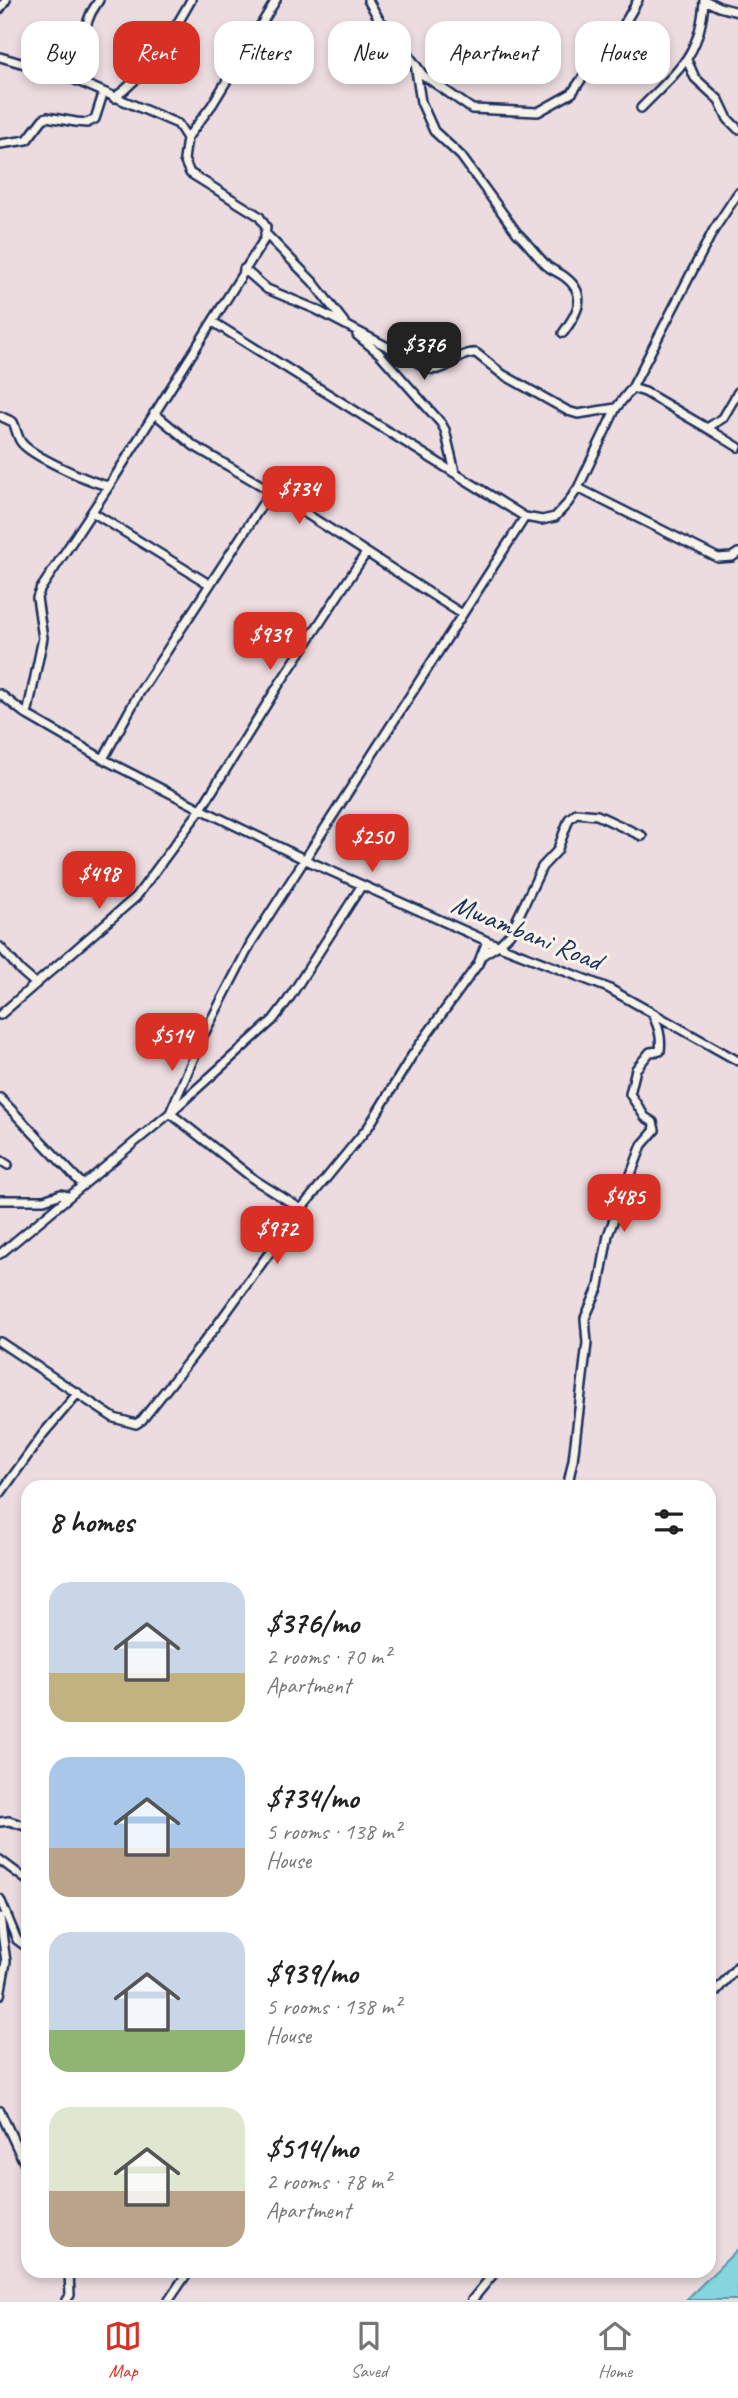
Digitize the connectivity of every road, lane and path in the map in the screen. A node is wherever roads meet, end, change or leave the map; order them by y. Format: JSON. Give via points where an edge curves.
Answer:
{"nodes":[{"id":1,"x":6,"y":0,"type":"edge"},
{"id":2,"x":99,"y":0,"type":"edge"},
{"id":3,"x":191,"y":0,"type":"edge"},
{"id":4,"x":276,"y":0,"type":"edge"},
{"id":5,"x":368,"y":0,"type":"edge"},
{"id":6,"x":638,"y":0,"type":"edge"},
{"id":7,"x":704,"y":0,"type":"edge"},
{"id":8,"x":0,"y":9,"type":"edge"},
{"id":9,"x":738,"y":12,"type":"edge"},
{"id":10,"x":88,"y":21,"type":"edge"},
{"id":11,"x":0,"y":57,"type":"edge"},
{"id":12,"x":687,"y":60,"type":"junction"},
{"id":13,"x":21,"y":63,"type":"edge"},
{"id":14,"x":415,"y":64,"type":"junction"},
{"id":15,"x":82,"y":84,"type":"edge"},
{"id":16,"x":103,"y":94,"type":"junction"},
{"id":17,"x":114,"y":98,"type":"junction"},
{"id":18,"x":641,"y":107,"type":"dead end"},
{"id":19,"x":738,"y":129,"type":"edge"},
{"id":20,"x":187,"y":138,"type":"junction"},
{"id":21,"x":0,"y":145,"type":"edge"},
{"id":22,"x":738,"y":193,"type":"edge"},
{"id":23,"x":265,"y":233,"type":"junction"},
{"id":24,"x":244,"y":269,"type":"junction"},
{"id":25,"x":213,"y":322,"type":"junction"},
{"id":26,"x":346,"y":325,"type":"junction"},
{"id":27,"x":563,"y":333,"type":"dead end"},
{"id":28,"x":632,"y":388,"type":"junction"},
{"id":29,"x":738,"y":392,"type":"edge"},
{"id":30,"x":616,"y":408,"type":"junction"},
{"id":31,"x":154,"y":414,"type":"junction"},
{"id":32,"x":0,"y":416,"type":"edge"},
{"id":33,"x":707,"y":428,"type":"junction"},
{"id":34,"x":738,"y":447,"type":"edge"},
{"id":35,"x":455,"y":472,"type":"junction"},
{"id":36,"x":109,"y":486,"type":"junction"},
{"id":37,"x":578,"y":488,"type":"junction"},
{"id":38,"x":271,"y":491,"type":"junction"},
{"id":39,"x":92,"y":512,"type":"junction"},
{"id":40,"x":525,"y":517,"type":"junction"},
{"id":41,"x":366,"y":553,"type":"junction"},
{"id":42,"x":738,"y":553,"type":"edge"},
{"id":43,"x":209,"y":584,"type":"junction"},
{"id":44,"x":462,"y":614,"type":"junction"},
{"id":45,"x":0,"y":694,"type":"edge"},
{"id":46,"x":27,"y":715,"type":"junction"},
{"id":47,"x":103,"y":759,"type":"junction"},
{"id":48,"x":201,"y":809,"type":"junction"},
{"id":49,"x":642,"y":836,"type":"dead end"},
{"id":50,"x":306,"y":860,"type":"junction"},
{"id":51,"x":362,"y":885,"type":"junction"},
{"id":52,"x":487,"y":941,"type":"junction"},
{"id":53,"x":500,"y":944,"type":"junction"},
{"id":54,"x":0,"y":947,"type":"edge"},
{"id":55,"x":481,"y":956,"type":"junction"},
{"id":56,"x":36,"y":984,"type":"junction"},
{"id":57,"x":652,"y":1013,"type":"junction"},
{"id":58,"x":0,"y":1015,"type":"edge"},
{"id":59,"x":738,"y":1061,"type":"edge"},
{"id":60,"x":0,"y":1098,"type":"edge"},
{"id":61,"x":170,"y":1113,"type":"junction"},
{"id":62,"x":0,"y":1160,"type":"edge"},
{"id":63,"x":8,"y":1165,"type":"dead end"},
{"id":64,"x":83,"y":1185,"type":"junction"},
{"id":65,"x":68,"y":1196,"type":"junction"},
{"id":66,"x":0,"y":1200,"type":"edge"},
{"id":67,"x":301,"y":1209,"type":"junction"},
{"id":68,"x":0,"y":1254,"type":"edge"},
{"id":69,"x":0,"y":1342,"type":"edge"},
{"id":70,"x":78,"y":1393,"type":"junction"},
{"id":71,"x":569,"y":1480,"type":"edge"},
{"id":72,"x":0,"y":1493,"type":"edge"},
{"id":73,"x":0,"y":1822,"type":"edge"},
{"id":74,"x":21,"y":1825,"type":"edge"},
{"id":75,"x":0,"y":1860,"type":"edge"},
{"id":76,"x":21,"y":1876,"type":"edge"},
{"id":77,"x":0,"y":1899,"type":"edge"},
{"id":78,"x":0,"y":1917,"type":"edge"},
{"id":79,"x":21,"y":1943,"type":"edge"},
{"id":80,"x":738,"y":1966,"type":"edge"},
{"id":81,"x":716,"y":1991,"type":"edge"},
{"id":82,"x":0,"y":1995,"type":"edge"},
{"id":83,"x":0,"y":2110,"type":"edge"},
{"id":84,"x":21,"y":2156,"type":"edge"},
{"id":85,"x":69,"y":2278,"type":"edge"},
{"id":86,"x":184,"y":2278,"type":"edge"},
{"id":87,"x":490,"y":2278,"type":"edge"},
{"id":88,"x":66,"y":2300,"type":"edge"},
{"id":89,"x":169,"y":2300,"type":"edge"},
{"id":90,"x":472,"y":2300,"type":"edge"}],
"edges":[{"from":1,"to":8,"type":"street"},
{"from":2,"to":10,"type":"street"},
{"from":3,"to":17,"type":"street","via":[[145,70]]},
{"from":4,"to":20,"type":"street"},
{"from":5,"to":14,"type":"street"},
{"from":6,"to":14,"type":"street","via":[[572,93],[538,112],[472,109],[423,75]]},
{"from":7,"to":9,"type":"street"},
{"from":7,"to":12,"type":"street","via":[[703,20]]},
{"from":11,"to":13,"type":"street"},
{"from":12,"to":18,"type":"street"},
{"from":12,"to":19,"type":"street","via":[[695,78],[719,100]]},
{"from":14,"to":27,"type":"street","via":[[421,102],[433,131],[461,156],[517,233],[578,294],[576,316]]},
{"from":15,"to":16,"type":"street"},
{"from":16,"to":17,"type":"street"},
{"from":16,"to":21,"type":"street","via":[[94,119],[76,122],[47,117],[27,140]]},
{"from":17,"to":20,"type":"street","via":[[178,124]]},
{"from":20,"to":23,"type":"street","via":[[184,160],[190,173],[260,216]]},
{"from":22,"to":28,"type":"street","via":[[713,231]]},
{"from":23,"to":24,"type":"street"},
{"from":23,"to":26,"type":"street","via":[[313,282]]},
{"from":24,"to":25,"type":"street"},
{"from":24,"to":26,"type":"street","via":[[267,289]]},
{"from":25,"to":31,"type":"street"},
{"from":25,"to":35,"type":"street"},
{"from":26,"to":30,"type":"street","via":[[435,371],[476,353],[502,374],[568,411],[578,414]]},
{"from":26,"to":35,"type":"street","via":[[379,353],[441,423]]},
{"from":28,"to":30,"type":"street"},
{"from":28,"to":33,"type":"street"},
{"from":29,"to":33,"type":"street","via":[[723,418]]},
{"from":30,"to":37,"type":"street"},
{"from":31,"to":36,"type":"street"},
{"from":31,"to":38,"type":"street","via":[[194,446]]},
{"from":32,"to":36,"type":"street","via":[[13,422],[19,440],[40,457],[85,480]]},
{"from":33,"to":34,"type":"street"},
{"from":35,"to":40,"type":"street"},
{"from":36,"to":39,"type":"street"},
{"from":37,"to":40,"type":"street","via":[[555,517]]},
{"from":37,"to":42,"type":"street","via":[[718,558]]},
{"from":38,"to":41,"type":"street"},
{"from":38,"to":43,"type":"street"},
{"from":39,"to":43,"type":"street"},
{"from":39,"to":46,"type":"street","via":[[37,598],[43,638]]},
{"from":40,"to":44,"type":"street"},
{"from":41,"to":44,"type":"street"},
{"from":41,"to":48,"type":"street"},
{"from":43,"to":47,"type":"street"},
{"from":44,"to":50,"type":"street"},
{"from":45,"to":46,"type":"street","name":"Mwambani Road"},
{"from":46,"to":47,"type":"street","name":"Mwambani Road"},
{"from":47,"to":48,"type":"street","name":"Mwambani Road"},
{"from":48,"to":50,"type":"street","name":"Mwambani Road"},
{"from":48,"to":56,"type":"street","via":[[136,897]]},
{"from":49,"to":53,"type":"street","via":[[597,815],[576,813],[569,819],[557,851],[542,867],[510,934]]},
{"from":50,"to":51,"type":"street","name":"Mwambani Road"},
{"from":50,"to":61,"type":"street","via":[[251,943]]},
{"from":51,"to":52,"type":"street","name":"Mwambani Road"},
{"from":51,"to":61,"type":"street","via":[[272,1020]]},
{"from":52,"to":53,"type":"street","name":"Mwambani Road"},
{"from":52,"to":55,"type":"street"},
{"from":53,"to":55,"type":"street"},
{"from":53,"to":57,"type":"street","name":"Mwambani Road","via":[[608,988]]},
{"from":54,"to":56,"type":"street"},
{"from":55,"to":67,"type":"street","via":[[369,1126]]},
{"from":56,"to":58,"type":"street"},
{"from":57,"to":59,"type":"street","name":"Mwambani Road"},
{"from":57,"to":71,"type":"street","via":[[660,1051],[649,1052],[641,1061],[630,1094],[655,1130],[642,1145],[608,1234],[599,1286],[585,1318],[587,1343]]},
{"from":60,"to":64,"type":"street"},
{"from":61,"to":64,"type":"street"},
{"from":61,"to":67,"type":"street","via":[[255,1180]]},
{"from":62,"to":63,"type":"street"},
{"from":64,"to":65,"type":"street"},
{"from":65,"to":66,"type":"street"},
{"from":65,"to":68,"type":"street"},
{"from":67,"to":70,"type":"street","via":[[215,1328],[136,1424],[114,1418]]},
{"from":69,"to":70,"type":"street"},
{"from":70,"to":72,"type":"street"},
{"from":73,"to":74,"type":"street"},
{"from":75,"to":76,"type":"street"},
{"from":77,"to":79,"type":"street"},
{"from":78,"to":82,"type":"street","via":[[6,1962]]},
{"from":80,"to":81,"type":"street"},
{"from":83,"to":84,"type":"street"},
{"from":85,"to":88,"type":"street"},
{"from":86,"to":89,"type":"street"},
{"from":87,"to":90,"type":"street"}]}
